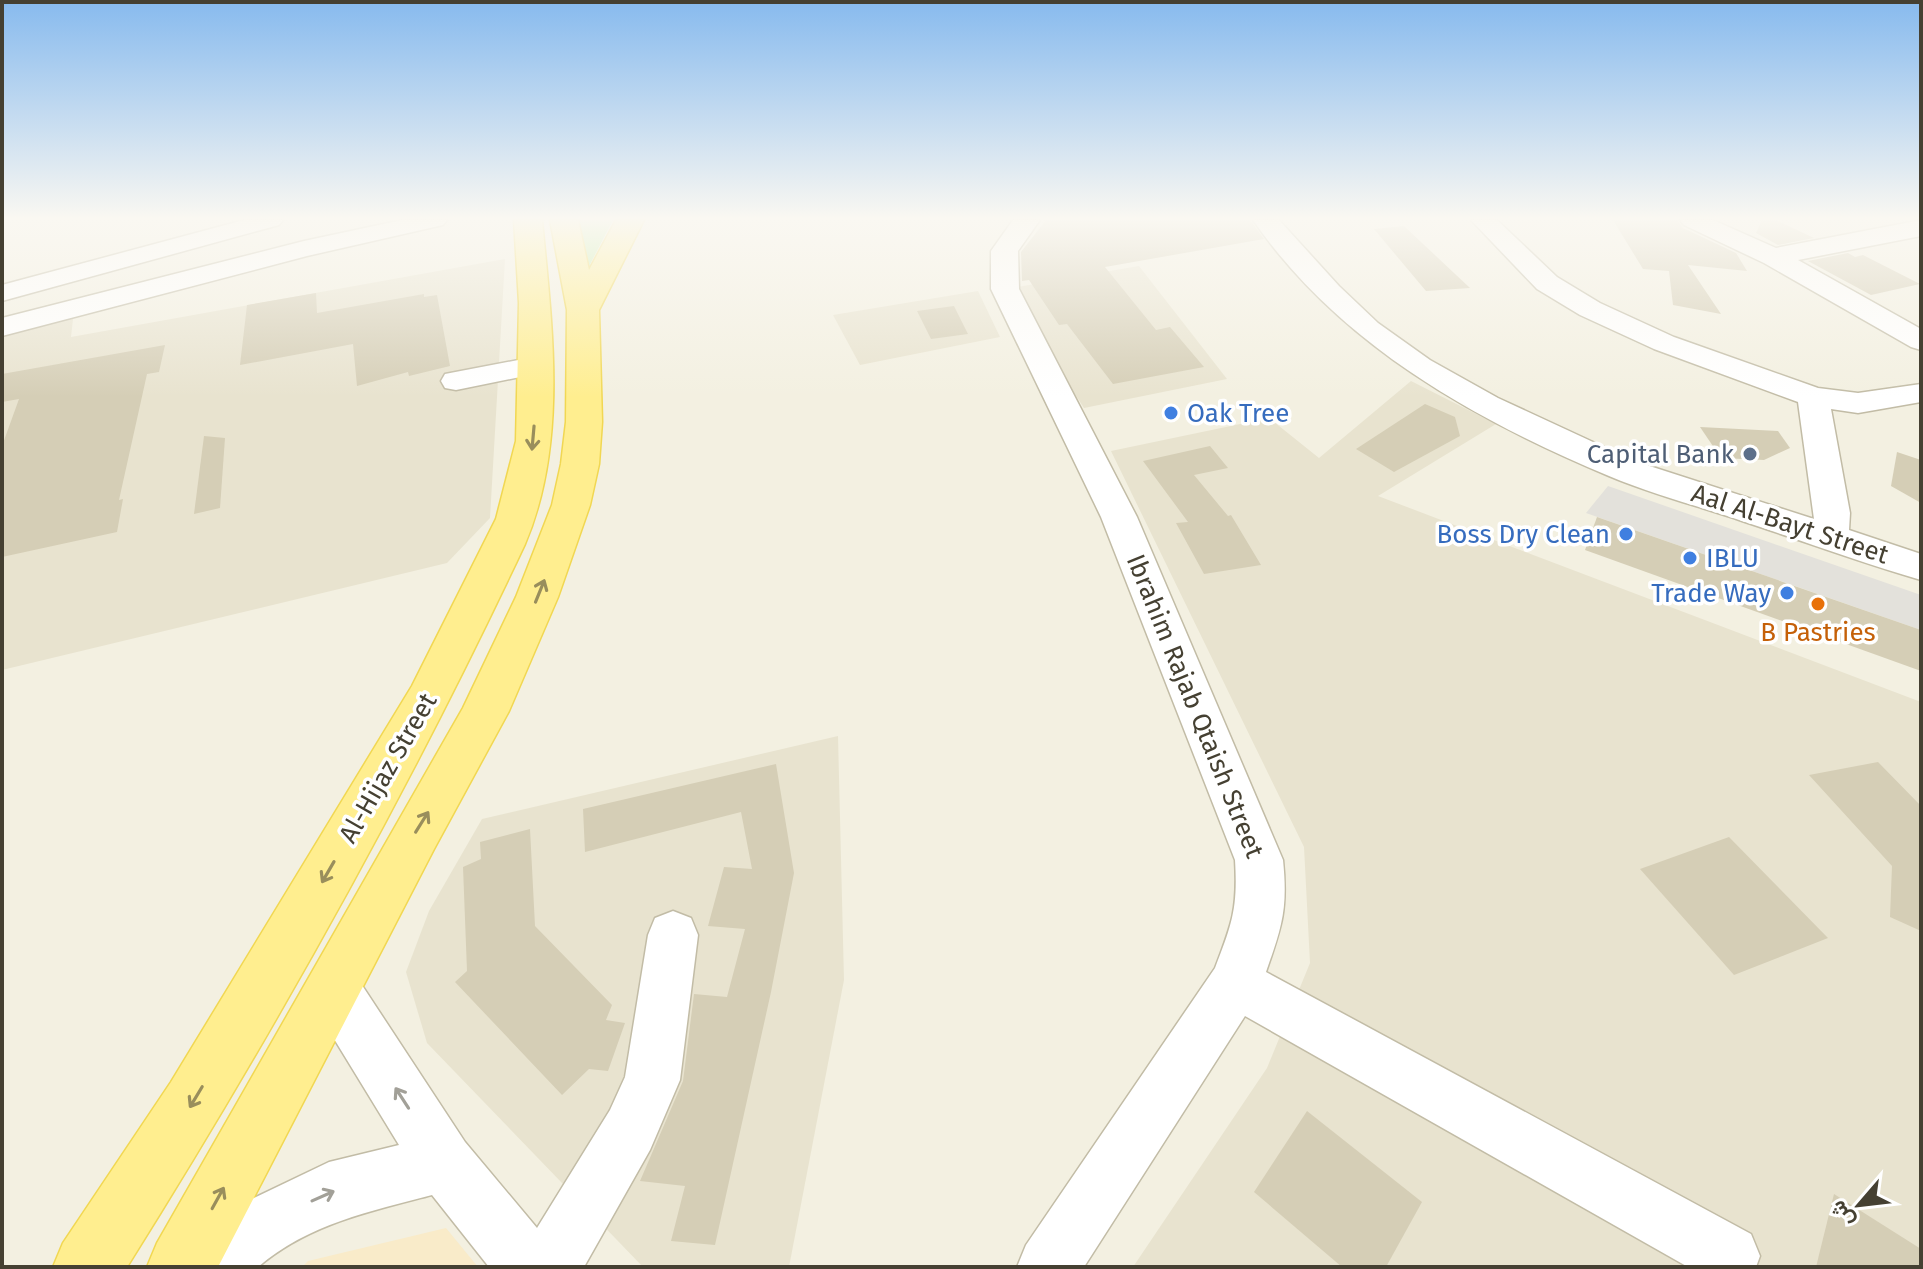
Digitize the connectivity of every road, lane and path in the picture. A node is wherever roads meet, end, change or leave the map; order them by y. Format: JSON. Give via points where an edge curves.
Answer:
{"nodes":[{"id":1,"x":55,"y":279,"type":"edge"},
{"id":2,"x":185,"y":279,"type":"edge"},
{"id":3,"x":532,"y":279,"type":"edge"},
{"id":4,"x":577,"y":279,"type":"edge"},
{"id":5,"x":599,"y":279,"type":"edge"},
{"id":6,"x":1003,"y":279,"type":"edge"},
{"id":7,"x":1318,"y":279,"type":"edge"},
{"id":8,"x":1350,"y":279,"type":"edge"},
{"id":9,"x":1543,"y":279,"type":"edge"},
{"id":10,"x":1812,"y":279,"type":"edge"},
{"id":11,"x":2,"y":293,"type":"edge"},
{"id":12,"x":583,"y":310,"type":"junction"},
{"id":13,"x":2,"y":327,"type":"edge"},
{"id":14,"x":1921,"y":341,"type":"edge"},
{"id":15,"x":534,"y":366,"type":"junction"},
{"id":16,"x":456,"y":381,"type":"dead end"},
{"id":17,"x":1921,"y":393,"type":"edge"},
{"id":18,"x":1813,"y":397,"type":"junction"},
{"id":19,"x":1831,"y":525,"type":"junction"},
{"id":20,"x":1921,"y":541,"type":"edge"},
{"id":21,"x":1921,"y":567,"type":"edge"},
{"id":22,"x":673,"y":935,"type":"dead end"},
{"id":23,"x":1236,"y":983,"type":"junction"},
{"id":24,"x":333,"y":988,"type":"junction"},
{"id":25,"x":444,"y":1163,"type":"junction"},
{"id":26,"x":1729,"y":1256,"type":"dead end"},
{"id":27,"x":87,"y":1267,"type":"edge"},
{"id":28,"x":181,"y":1267,"type":"edge"},
{"id":29,"x":211,"y":1267,"type":"edge"},
{"id":30,"x":529,"y":1267,"type":"edge"},
{"id":31,"x":549,"y":1267,"type":"edge"},
{"id":32,"x":1048,"y":1267,"type":"edge"}],
"edges":[{"from":1,"to":11,"type":"street"},
{"from":2,"to":13,"type":"street"},
{"from":3,"to":15,"type":"main road","name":"Al-Hijaz Street"},
{"from":4,"to":12,"type":"main road"},
{"from":5,"to":12,"type":"main road"},
{"from":6,"to":23,"type":"street","name":"Ibrahim Rajab Qtaish Street","via":[[1119,517],[1259,860],[1262,899]]},
{"from":7,"to":19,"type":"street","name":"Aal Al-Bayt Street","via":[[1368,329],[1450,385],[1526,426],[1622,469]]},
{"from":8,"to":19,"type":"street","name":"Aal Al-Bayt Street","via":[[1378,311],[1418,340],[1511,395]]},
{"from":9,"to":18,"type":"street","via":[[1590,309],[1677,348]]},
{"from":10,"to":14,"type":"street"},
{"from":24,"to":12,"type":"main road","one_way":true,"via":[[485,711],[557,546],[580,464]]},
{"from":15,"to":16,"type":"street"},
{"from":15,"to":27,"type":"main road","name":"Al-Hijaz Street","one_way":true,"via":[[534,441],[516,519],[438,681],[193,1104]]},
{"from":17,"to":18,"type":"street","via":[[1858,403]]},
{"from":18,"to":19,"type":"street"},
{"from":19,"to":20,"type":"street","name":"Aal Al-Bayt Street"},
{"from":19,"to":21,"type":"street","name":"Aal Al-Bayt Street"},
{"from":22,"to":31,"type":"street","via":[[652,1080],[630,1130]]},
{"from":23,"to":26,"type":"street"},
{"from":23,"to":32,"type":"street","name":"Ibrahim Rajab Qtaish Street"},
{"from":25,"to":24,"type":"street","one_way":true},
{"from":28,"to":24,"type":"main road","one_way":true},
{"from":29,"to":25,"type":"street","one_way":true,"via":[[253,1231],[329,1192]]},
{"from":25,"to":30,"type":"street"}]}
